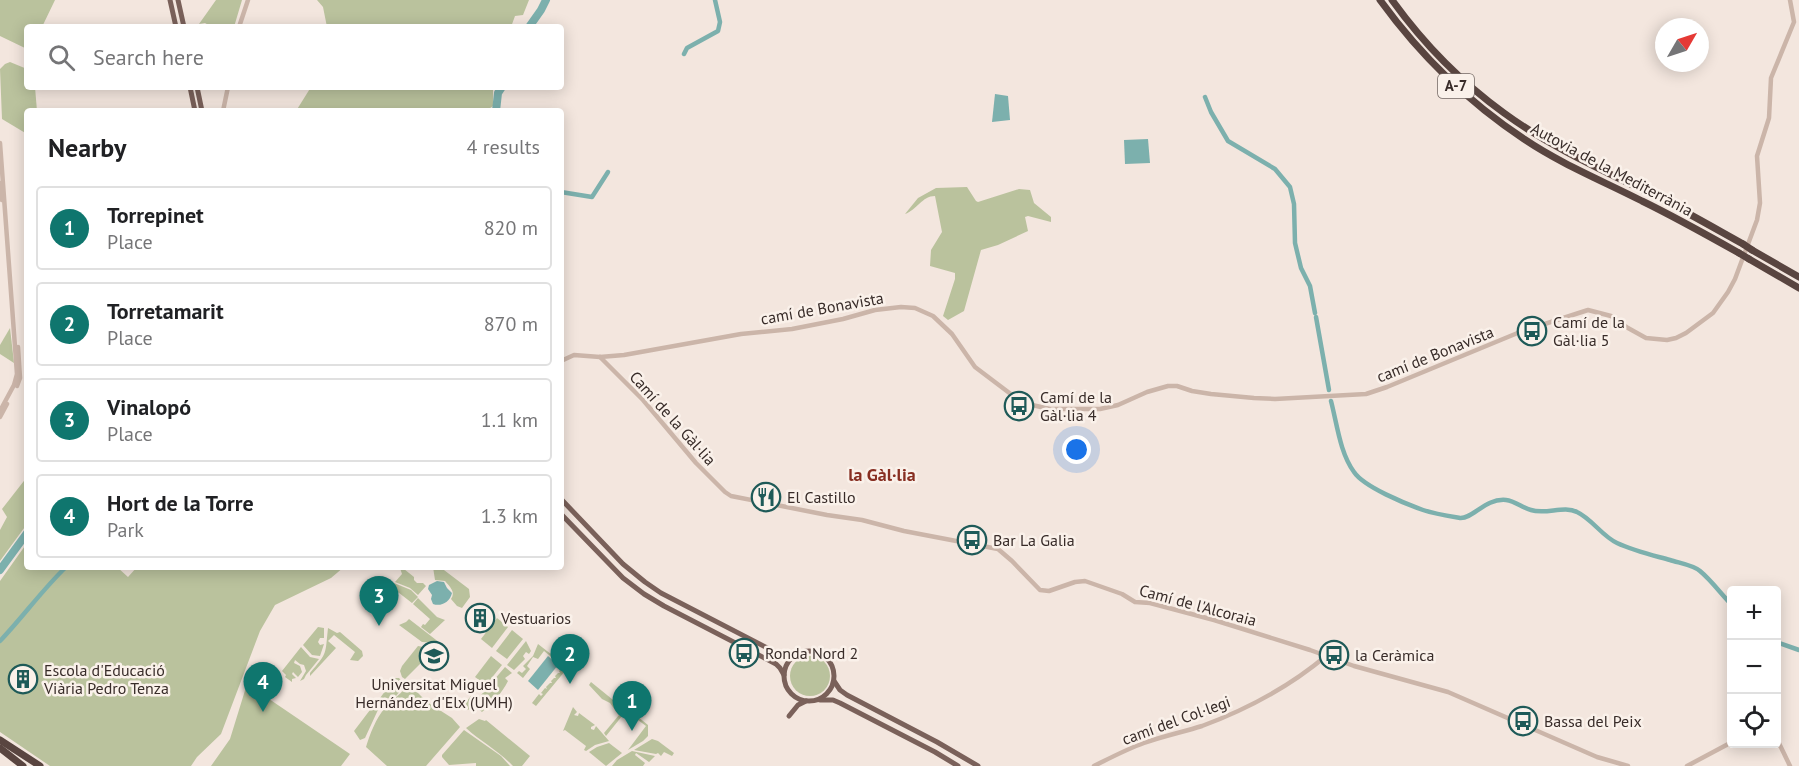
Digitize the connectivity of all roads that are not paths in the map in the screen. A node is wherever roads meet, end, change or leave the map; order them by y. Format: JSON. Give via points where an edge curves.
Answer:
{"nodes":[{"id":1,"x":170,"y":0,"type":"edge"},
{"id":2,"x":178,"y":0,"type":"edge"},
{"id":3,"x":248,"y":0,"type":"edge"},
{"id":4,"x":1380,"y":0,"type":"edge"},
{"id":5,"x":1392,"y":0,"type":"edge"},
{"id":6,"x":1790,"y":0,"type":"edge"},
{"id":7,"x":175,"y":24,"type":"edge"},
{"id":8,"x":183,"y":24,"type":"edge"},
{"id":9,"x":240,"y":24,"type":"edge"},
{"id":10,"x":191,"y":90,"type":"edge"},
{"id":11,"x":198,"y":90,"type":"edge"},
{"id":12,"x":227,"y":90,"type":"edge"},
{"id":13,"x":194,"y":108,"type":"edge"},
{"id":14,"x":201,"y":108,"type":"edge"},
{"id":15,"x":224,"y":108,"type":"edge"},
{"id":16,"x":0,"y":143,"type":"edge"},
{"id":17,"x":0,"y":183,"type":"edge"},
{"id":18,"x":4,"y":211,"type":"junction"},
{"id":19,"x":1799,"y":277,"type":"edge"},
{"id":20,"x":1799,"y":288,"type":"edge"},
{"id":21,"x":600,"y":357,"type":"junction"},
{"id":22,"x":564,"y":359,"type":"edge"},
{"id":23,"x":18,"y":381,"type":"junction"},
{"id":24,"x":0,"y":411,"type":"edge"},
{"id":25,"x":0,"y":417,"type":"edge"},
{"id":26,"x":729,"y":495,"type":"joint"},
{"id":27,"x":564,"y":502,"type":"edge"},
{"id":28,"x":564,"y":517,"type":"edge"},
{"id":29,"x":796,"y":654,"type":"junction"},
{"id":30,"x":1326,"y":656,"type":"junction"},
{"id":31,"x":784,"y":675,"type":"junction"},
{"id":32,"x":834,"y":681,"type":"junction"},
{"id":33,"x":819,"y":700,"type":"junction"},
{"id":34,"x":806,"y":701,"type":"junction"},
{"id":35,"x":789,"y":716,"type":"dead end"},
{"id":36,"x":0,"y":740,"type":"edge"},
{"id":37,"x":1727,"y":744,"type":"edge"},
{"id":38,"x":1781,"y":747,"type":"edge"},
{"id":39,"x":0,"y":748,"type":"edge"},
{"id":40,"x":22,"y":766,"type":"edge"},
{"id":41,"x":40,"y":766,"type":"edge"},
{"id":42,"x":958,"y":766,"type":"edge"},
{"id":43,"x":978,"y":766,"type":"edge"},
{"id":44,"x":1094,"y":766,"type":"edge"},
{"id":45,"x":1628,"y":766,"type":"edge"},
{"id":46,"x":1687,"y":766,"type":"edge"},
{"id":47,"x":1790,"y":766,"type":"edge"}],
"edges":[{"from":1,"to":7,"type":"main road"},
{"from":2,"to":8,"type":"main road"},
{"from":3,"to":9,"type":"street"},
{"from":4,"to":20,"type":"highway","name":"Autovia de la Mediterrània","number":"A-7","bridge":true,"via":[[1424,55],[1498,121],[1549,154]]},
{"from":5,"to":19,"type":"highway","name":"Autovia de la Mediterrània","number":"A-7","bridge":true,"via":[[1436,53],[1477,92],[1517,122]]},
{"from":6,"to":21,"type":"street","name":"camí de Bonavista","via":[[1794,22],[1771,78],[1769,118],[1757,156],[1759,211],[1754,230],[1742,264],[1713,313],[1676,338],[1646,338],[1611,316],[1588,310],[1520,332],[1366,394],[1254,398],[1168,386],[1100,409],[1050,409],[1020,400],[978,370],[952,334],[933,316],[915,308],[875,310],[792,328]]},
{"from":10,"to":13,"type":"main road"},
{"from":11,"to":14,"type":"main road"},
{"from":12,"to":15,"type":"street"},
{"from":16,"to":18,"type":"street"},
{"from":17,"to":18,"type":"street"},
{"from":18,"to":23,"type":"street"},
{"from":21,"to":22,"type":"street","name":"camí de Bonavista","via":[[574,355]]},
{"from":21,"to":26,"type":"street","name":"Camí de la Gàl·lia"},
{"from":23,"to":24,"type":"street"},
{"from":23,"to":25,"type":"street"},
{"from":26,"to":30,"type":"street","name":"Camí de l'Alcoraia","via":[[998,549],[1040,590],[1085,581],[1135,602],[1214,620]]},
{"from":27,"to":29,"type":"main road","via":[[623,564],[661,593],[775,652]]},
{"from":28,"to":31,"type":"main road","via":[[644,594],[776,664]]},
{"from":29,"to":31,"type":"main road","via":[[786,665]]},
{"from":29,"to":32,"type":"main road","via":[[808,651],[823,655],[832,666]]},
{"from":30,"to":44,"type":"street","name":"camí del Col·legi","via":[[1278,692],[1232,714],[1142,743]]},
{"from":30,"to":45,"type":"street","name":"Camí de l'Alcoraia","via":[[1448,692],[1597,757]]},
{"from":31,"to":34,"type":"main road","via":[[789,691]]},
{"from":32,"to":33,"type":"main road"},
{"from":32,"to":43,"type":"main road","via":[[847,696]]},
{"from":33,"to":34,"type":"main road"},
{"from":33,"to":42,"type":"main road","via":[[840,703]]},
{"from":34,"to":35,"type":"main road"},
{"from":36,"to":41,"type":"highway"},
{"from":37,"to":46,"type":"street"},
{"from":38,"to":47,"type":"street"},
{"from":39,"to":40,"type":"highway"}]}
